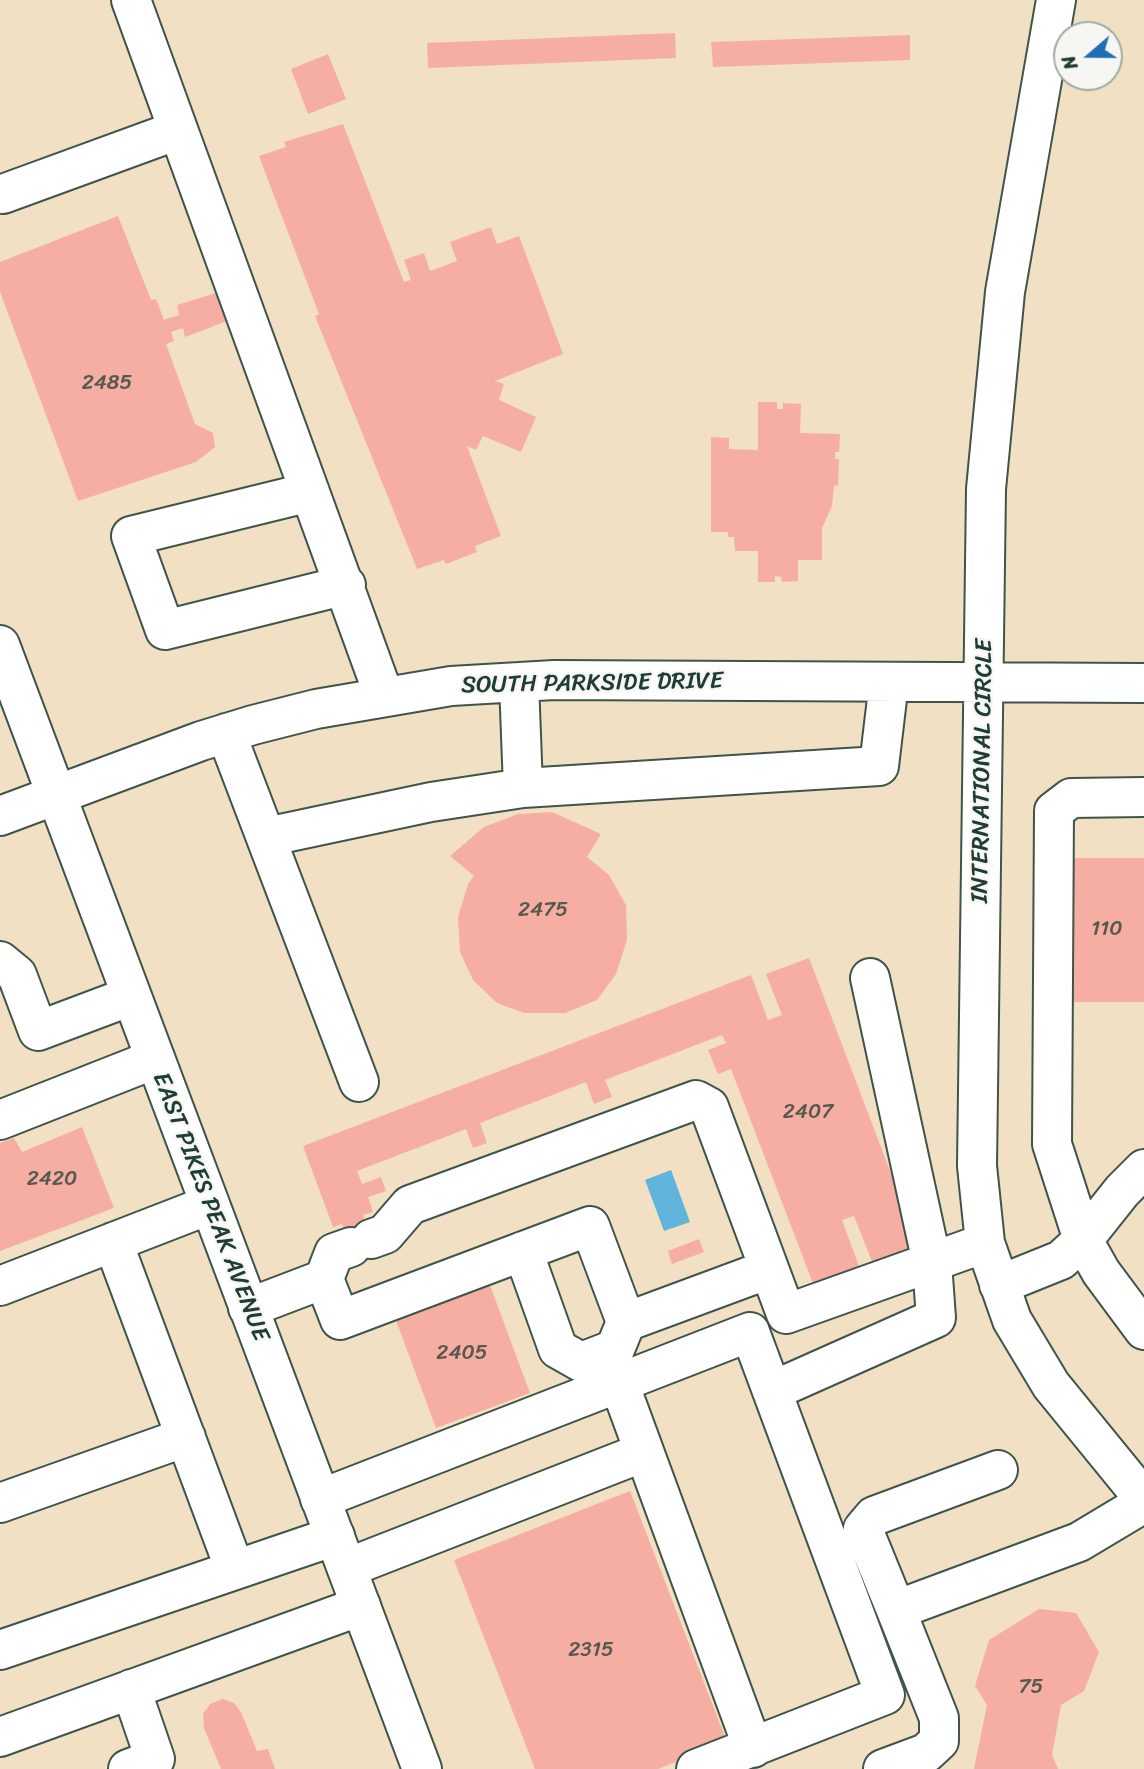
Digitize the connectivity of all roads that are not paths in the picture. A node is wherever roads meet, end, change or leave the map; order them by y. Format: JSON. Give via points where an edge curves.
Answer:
{"nodes":[{"id":1,"x":131,"y":0,"type":"edge"},
{"id":2,"x":1056,"y":0,"type":"edge"},
{"id":3,"x":178,"y":130,"type":"junction"},
{"id":4,"x":3,"y":194,"type":"dead end"},
{"id":5,"x":310,"y":492,"type":"junction"},
{"id":6,"x":345,"y":585,"type":"junction"},
{"id":7,"x":0,"y":645,"type":"edge"},
{"id":8,"x":519,"y":682,"type":"junction"},
{"id":9,"x":889,"y":682,"type":"junction"},
{"id":10,"x":985,"y":683,"type":"junction"},
{"id":11,"x":1144,"y":683,"type":"edge"},
{"id":12,"x":384,"y":696,"type":"junction"},
{"id":13,"x":226,"y":733,"type":"junction"},
{"id":14,"x":523,"y":788,"type":"junction"},
{"id":15,"x":56,"y":795,"type":"junction"},
{"id":16,"x":1144,"y":797,"type":"edge"},
{"id":17,"x":0,"y":816,"type":"edge"},
{"id":18,"x":266,"y":837,"type":"junction"},
{"id":19,"x":0,"y":961,"type":"edge"},
{"id":20,"x":870,"y":978,"type":"dead end"},
{"id":21,"x":131,"y":996,"type":"junction"},
{"id":22,"x":155,"y":1059,"type":"junction"},
{"id":23,"x":359,"y":1082,"type":"dead end"},
{"id":24,"x":0,"y":1120,"type":"edge"},
{"id":25,"x":1144,"y":1169,"type":"edge"},
{"id":26,"x":208,"y":1205,"type":"junction"},
{"id":27,"x":1083,"y":1240,"type":"junction"},
{"id":28,"x":113,"y":1242,"type":"junction"},
{"id":29,"x":985,"y":1243,"type":"junction"},
{"id":30,"x":523,"y":1251,"type":"junction"},
{"id":31,"x":932,"y":1263,"type":"junction"},
{"id":32,"x":769,"y":1269,"type":"junction"},
{"id":33,"x":324,"y":1279,"type":"junction"},
{"id":34,"x":999,"y":1285,"type":"junction"},
{"id":35,"x":0,"y":1286,"type":"edge"},
{"id":36,"x":248,"y":1308,"type":"junction"},
{"id":37,"x":626,"y":1322,"type":"junction"},
{"id":38,"x":1144,"y":1330,"type":"edge"},
{"id":39,"x":619,"y":1383,"type":"junction"},
{"id":40,"x":772,"y":1391,"type":"junction"},
{"id":41,"x":186,"y":1437,"type":"junction"},
{"id":42,"x":644,"y":1452,"type":"junction"},
{"id":43,"x":998,"y":1470,"type":"dead end"},
{"id":44,"x":320,"y":1499,"type":"junction"},
{"id":45,"x":1144,"y":1501,"type":"edge"},
{"id":46,"x":0,"y":1503,"type":"edge"},
{"id":47,"x":341,"y":1552,"type":"junction"},
{"id":48,"x":234,"y":1570,"type":"junction"},
{"id":49,"x":361,"y":1606,"type":"junction"},
{"id":50,"x":896,"y":1610,"type":"junction"},
{"id":51,"x":0,"y":1650,"type":"edge"},
{"id":52,"x":131,"y":1689,"type":"junction"},
{"id":53,"x":0,"y":1737,"type":"edge"},
{"id":54,"x":753,"y":1748,"type":"junction"},
{"id":55,"x":150,"y":1766,"type":"edge"},
{"id":56,"x":894,"y":1767,"type":"edge"},
{"id":57,"x":422,"y":1769,"type":"edge"},
{"id":58,"x":696,"y":1769,"type":"edge"}],
"edges":[{"from":1,"to":3,"type":"street"},
{"from":2,"to":10,"type":"street","name":"INTERNATIONAL CIRCLE","via":[[1000,330],[986,489]]},
{"from":3,"to":4,"type":"street"},
{"from":3,"to":5,"type":"street"},
{"from":5,"to":6,"type":"street"},
{"from":5,"to":6,"type":"street","via":[[131,536],[165,630]]},
{"from":6,"to":12,"type":"street"},
{"from":7,"to":15,"type":"street","name":"EAST PIKES PEAK AVENUE"},
{"from":8,"to":9,"type":"street","name":"SOUTH PARKSIDE DRIVE"},
{"from":8,"to":12,"type":"street","name":"SOUTH PARKSIDE DRIVE"},
{"from":8,"to":14,"type":"street"},
{"from":9,"to":10,"type":"street","name":"SOUTH PARKSIDE DRIVE"},
{"from":9,"to":14,"type":"street","via":[[878,766]]},
{"from":10,"to":11,"type":"street","name":"SOUTH PARKSIDE DRIVE"},
{"from":10,"to":29,"type":"street","name":"INTERNATIONAL CIRCLE","via":[[977,1166]]},
{"from":12,"to":13,"type":"street","name":"SOUTH PARKSIDE DRIVE"},
{"from":13,"to":15,"type":"street","name":"SOUTH PARKSIDE DRIVE"},
{"from":13,"to":18,"type":"street"},
{"from":14,"to":18,"type":"street"},
{"from":15,"to":17,"type":"street","name":"SOUTH PARKSIDE DRIVE"},
{"from":15,"to":21,"type":"street","name":"EAST PIKES PEAK AVENUE"},
{"from":16,"to":27,"type":"street","via":[[1071,798],[1054,811],[1052,1144]]},
{"from":18,"to":23,"type":"street"},
{"from":19,"to":21,"type":"street","via":[[17,975],[38,1031]]},
{"from":20,"to":31,"type":"street"},
{"from":21,"to":22,"type":"street","name":"EAST PIKES PEAK AVENUE"},
{"from":22,"to":24,"type":"street"},
{"from":22,"to":26,"type":"street","name":"EAST PIKES PEAK AVENUE"},
{"from":25,"to":27,"type":"street"},
{"from":26,"to":28,"type":"street"},
{"from":26,"to":36,"type":"street","name":"EAST PIKES PEAK AVENUE"},
{"from":27,"to":34,"type":"street","via":[[1061,1261]]},
{"from":27,"to":38,"type":"street"},
{"from":28,"to":35,"type":"street"},
{"from":28,"to":41,"type":"street"},
{"from":29,"to":31,"type":"street"},
{"from":29,"to":34,"type":"street","name":"INTERNATIONAL CIRCLE"},
{"from":30,"to":33,"type":"street","via":[[340,1320]]},
{"from":30,"to":37,"type":"street","via":[[590,1226]]},
{"from":30,"to":37,"type":"street","via":[[558,1349],[581,1362],[615,1349]]},
{"from":31,"to":32,"type":"street","via":[[786,1314]]},
{"from":31,"to":40,"type":"street","via":[[936,1318]]},
{"from":32,"to":33,"type":"street","via":[[709,1107],[696,1100],[410,1205],[385,1234],[334,1253]]},
{"from":32,"to":37,"type":"street"},
{"from":33,"to":36,"type":"street"},
{"from":34,"to":45,"type":"street","name":"INTERNATIONAL CIRCLE","via":[[1012,1320],[1038,1364]]},
{"from":36,"to":44,"type":"street","name":"EAST PIKES PEAK AVENUE"},
{"from":39,"to":40,"type":"street","via":[[750,1332]]},
{"from":39,"to":42,"type":"street"},
{"from":39,"to":44,"type":"street"},
{"from":40,"to":54,"type":"street","via":[[885,1695]]},
{"from":41,"to":46,"type":"street"},
{"from":41,"to":48,"type":"street"},
{"from":42,"to":47,"type":"street"},
{"from":42,"to":54,"type":"street"},
{"from":43,"to":50,"type":"street","via":[[874,1516],[863,1529]]},
{"from":44,"to":47,"type":"street","name":"EAST PIKES PEAK AVENUE"},
{"from":45,"to":50,"type":"street","via":[[1079,1542]]},
{"from":47,"to":48,"type":"street"},
{"from":47,"to":49,"type":"street","name":"EAST PIKES PEAK AVENUE"},
{"from":48,"to":51,"type":"street"},
{"from":49,"to":52,"type":"street"},
{"from":49,"to":57,"type":"street","name":"EAST PIKES PEAK AVENUE"},
{"from":50,"to":56,"type":"street","via":[[939,1718],[939,1741],[926,1753]]},
{"from":52,"to":53,"type":"street"},
{"from":52,"to":55,"type":"street"},
{"from":54,"to":58,"type":"street"}]}
